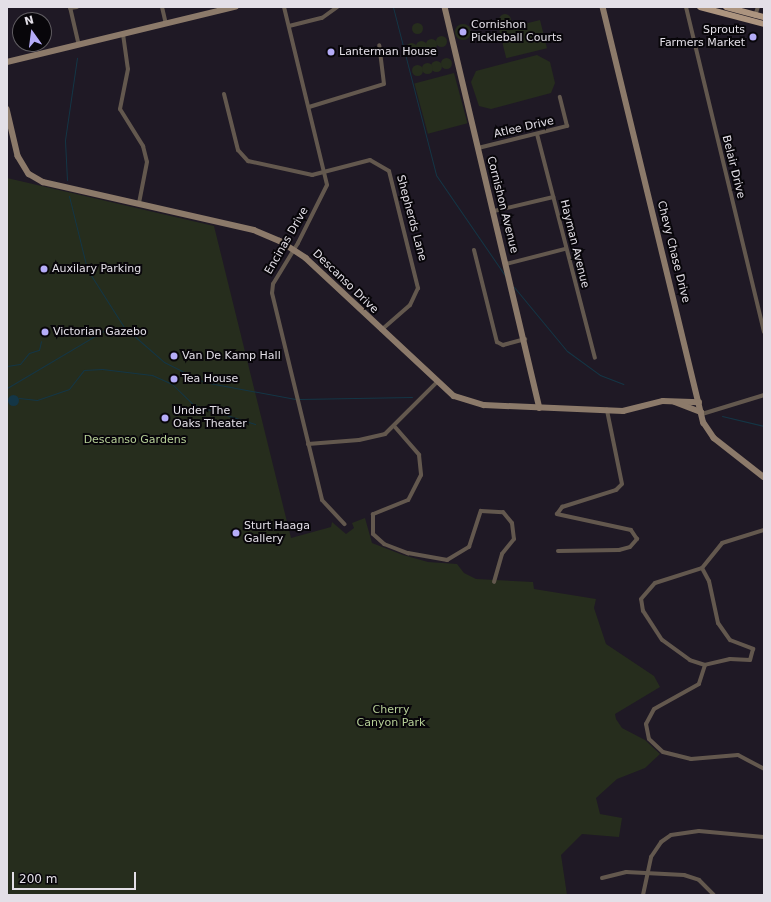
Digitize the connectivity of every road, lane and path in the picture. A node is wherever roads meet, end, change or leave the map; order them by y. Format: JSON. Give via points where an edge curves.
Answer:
{"nodes":[{"id":1,"x":77,"y":7,"type":"edge"},
{"id":2,"x":162,"y":7,"type":"edge"},
{"id":3,"x":235,"y":7,"type":"edge"},
{"id":4,"x":284,"y":7,"type":"edge"},
{"id":5,"x":337,"y":7,"type":"edge"},
{"id":6,"x":445,"y":7,"type":"edge"},
{"id":7,"x":603,"y":7,"type":"edge"},
{"id":8,"x":686,"y":7,"type":"edge"},
{"id":9,"x":700,"y":7,"type":"edge"},
{"id":10,"x":726,"y":7,"type":"edge"},
{"id":11,"x":758,"y":7,"type":"edge"},
{"id":12,"x":70,"y":8,"type":"edge"},
{"id":13,"x":764,"y":17,"type":"edge"},
{"id":14,"x":755,"y":18,"type":"junction"},
{"id":15,"x":166,"y":24,"type":"junction"},
{"id":16,"x":764,"y":24,"type":"edge"},
{"id":17,"x":289,"y":26,"type":"junction"},
{"id":18,"x":123,"y":34,"type":"junction"},
{"id":19,"x":79,"y":45,"type":"junction"},
{"id":20,"x":379,"y":45,"type":"dead end"},
{"id":21,"x":7,"y":62,"type":"edge"},
{"id":22,"x":224,"y":94,"type":"dead end"},
{"id":23,"x":560,"y":97,"type":"dead end"},
{"id":24,"x":309,"y":107,"type":"junction"},
{"id":25,"x":7,"y":109,"type":"edge"},
{"id":26,"x":9,"y":128,"type":"edge"},
{"id":27,"x":537,"y":134,"type":"junction"},
{"id":28,"x":478,"y":148,"type":"junction"},
{"id":29,"x":324,"y":172,"type":"junction"},
{"id":30,"x":553,"y":197,"type":"junction"},
{"id":31,"x":139,"y":204,"type":"junction"},
{"id":32,"x":494,"y":211,"type":"junction"},
{"id":33,"x":565,"y":249,"type":"junction"},
{"id":34,"x":295,"y":250,"type":"junction"},
{"id":35,"x":474,"y":250,"type":"dead end"},
{"id":36,"x":506,"y":264,"type":"junction"},
{"id":37,"x":381,"y":331,"type":"junction"},
{"id":38,"x":764,"y":332,"type":"edge"},
{"id":39,"x":525,"y":340,"type":"junction"},
{"id":40,"x":595,"y":358,"type":"dead end"},
{"id":41,"x":436,"y":383,"type":"junction"},
{"id":42,"x":764,"y":395,"type":"edge"},
{"id":43,"x":675,"y":402,"type":"junction"},
{"id":44,"x":698,"y":402,"type":"junction"},
{"id":45,"x":540,"y":408,"type":"junction"},
{"id":46,"x":607,"y":410,"type":"junction"},
{"id":47,"x":701,"y":413,"type":"junction"},
{"id":48,"x":395,"y":427,"type":"junction"},
{"id":49,"x":308,"y":444,"type":"junction"},
{"id":50,"x":764,"y":477,"type":"edge"},
{"id":51,"x":344,"y":524,"type":"dead end"},
{"id":52,"x":764,"y":530,"type":"edge"},
{"id":53,"x":558,"y":551,"type":"dead end"},
{"id":54,"x":702,"y":568,"type":"junction"},
{"id":55,"x":494,"y":582,"type":"dead end"},
{"id":56,"x":705,"y":666,"type":"junction"},
{"id":57,"x":764,"y":769,"type":"edge"},
{"id":58,"x":764,"y":837,"type":"edge"},
{"id":59,"x":648,"y":873,"type":"junction"},
{"id":60,"x":602,"y":878,"type":"dead end"},
{"id":61,"x":643,"y":895,"type":"edge"},
{"id":62,"x":714,"y":895,"type":"edge"}],
"edges":[{"from":1,"to":12,"type":"street"},
{"from":2,"to":15,"type":"street"},
{"from":3,"to":15,"type":"street"},
{"from":4,"to":17,"type":"street","name":"Encinas Drive"},
{"from":5,"to":17,"type":"street","via":[[322,18]]},
{"from":6,"to":28,"type":"street","name":"Cornishon Avenue"},
{"from":7,"to":44,"type":"street","name":"Chevy Chase Drive"},
{"from":8,"to":38,"type":"street","name":"Belair Drive"},
{"from":9,"to":14,"type":"main road"},
{"from":10,"to":14,"type":"main road"},
{"from":11,"to":14,"type":"street"},
{"from":12,"to":19,"type":"street"},
{"from":13,"to":14,"type":"main road"},
{"from":14,"to":16,"type":"main road"},
{"from":15,"to":18,"type":"street"},
{"from":17,"to":24,"type":"street","name":"Encinas Drive"},
{"from":18,"to":19,"type":"street"},
{"from":18,"to":31,"type":"street","via":[[128,69],[120,109],[143,146],[147,162]]},
{"from":19,"to":21,"type":"street"},
{"from":20,"to":24,"type":"street","via":[[386,77],[384,84]]},
{"from":22,"to":29,"type":"street","name":"Shepherds Lane","via":[[243,158],[312,175]]},
{"from":23,"to":27,"type":"street","name":"Atlee Drive","via":[[567,126]]},
{"from":24,"to":29,"type":"street","name":"Encinas Drive"},
{"from":25,"to":26,"type":"street","name":"Descanso Drive"},
{"from":26,"to":31,"type":"street","name":"Descanso Drive","via":[[21,164],[35,178]]},
{"from":27,"to":28,"type":"street","name":"Atlee Drive"},
{"from":27,"to":30,"type":"street","name":"Hayman Avenue"},
{"from":28,"to":32,"type":"street","name":"Cornishon Avenue"},
{"from":29,"to":34,"type":"street","name":"Encinas Drive","via":[[326,186]]},
{"from":29,"to":37,"type":"street","name":"Shepherds Lane","via":[[370,160],[384,165],[393,181],[418,288],[410,305]]},
{"from":30,"to":32,"type":"street"},
{"from":30,"to":33,"type":"street","name":"Hayman Avenue"},
{"from":31,"to":34,"type":"street","name":"Descanso Drive","via":[[254,230]]},
{"from":32,"to":36,"type":"street","name":"Cornishon Avenue"},
{"from":33,"to":36,"type":"street"},
{"from":33,"to":40,"type":"street","name":"Hayman Avenue"},
{"from":34,"to":37,"type":"street","name":"Descanso Drive"},
{"from":34,"to":49,"type":"street","name":"Encinas Drive","via":[[273,284],[272,293]]},
{"from":35,"to":39,"type":"street","via":[[497,342],[503,345]]},
{"from":36,"to":39,"type":"street","name":"Cornishon Avenue"},
{"from":37,"to":41,"type":"street","name":"Descanso Drive"},
{"from":39,"to":45,"type":"street","name":"Cornishon Avenue"},
{"from":41,"to":45,"type":"street","name":"Descanso Drive","via":[[467,402]]},
{"from":41,"to":48,"type":"street"},
{"from":42,"to":47,"type":"street"},
{"from":43,"to":44,"type":"street","name":"Descanso Drive"},
{"from":43,"to":46,"type":"street","name":"Descanso Drive","via":[[628,410]]},
{"from":43,"to":47,"type":"street"},
{"from":44,"to":47,"type":"street","name":"Chevy Chase Drive"},
{"from":45,"to":46,"type":"street","name":"Descanso Drive"},
{"from":46,"to":53,"type":"street","via":[[622,484],[616,490],[562,507],[557,514],[631,530],[637,538],[630,547],[619,550]]},
{"from":47,"to":50,"type":"street","name":"Chevy Chase Drive","via":[[714,438]]},
{"from":48,"to":49,"type":"street","via":[[374,438]]},
{"from":48,"to":55,"type":"street","via":[[419,455],[421,475],[408,500],[373,514],[373,534],[384,544],[408,553],[447,560],[469,546],[481,511],[503,512],[512,523],[514,539],[502,554]]},
{"from":49,"to":51,"type":"street","name":"Encinas Drive","via":[[322,500]]},
{"from":52,"to":54,"type":"street","via":[[722,543]]},
{"from":54,"to":56,"type":"street","via":[[708,576],[721,628],[730,640],[750,646],[754,653],[746,663],[730,659]]},
{"from":54,"to":56,"type":"street","via":[[655,583],[641,599],[643,611],[662,640],[671,649]]},
{"from":56,"to":57,"type":"street","via":[[699,684],[654,709],[646,724],[649,739],[663,752],[691,759],[738,755]]},
{"from":58,"to":59,"type":"street","via":[[699,831],[671,835],[655,849]]},
{"from":59,"to":60,"type":"street","via":[[618,872]]},
{"from":59,"to":61,"type":"street"},
{"from":59,"to":62,"type":"street","via":[[693,878],[706,884]]}]}
